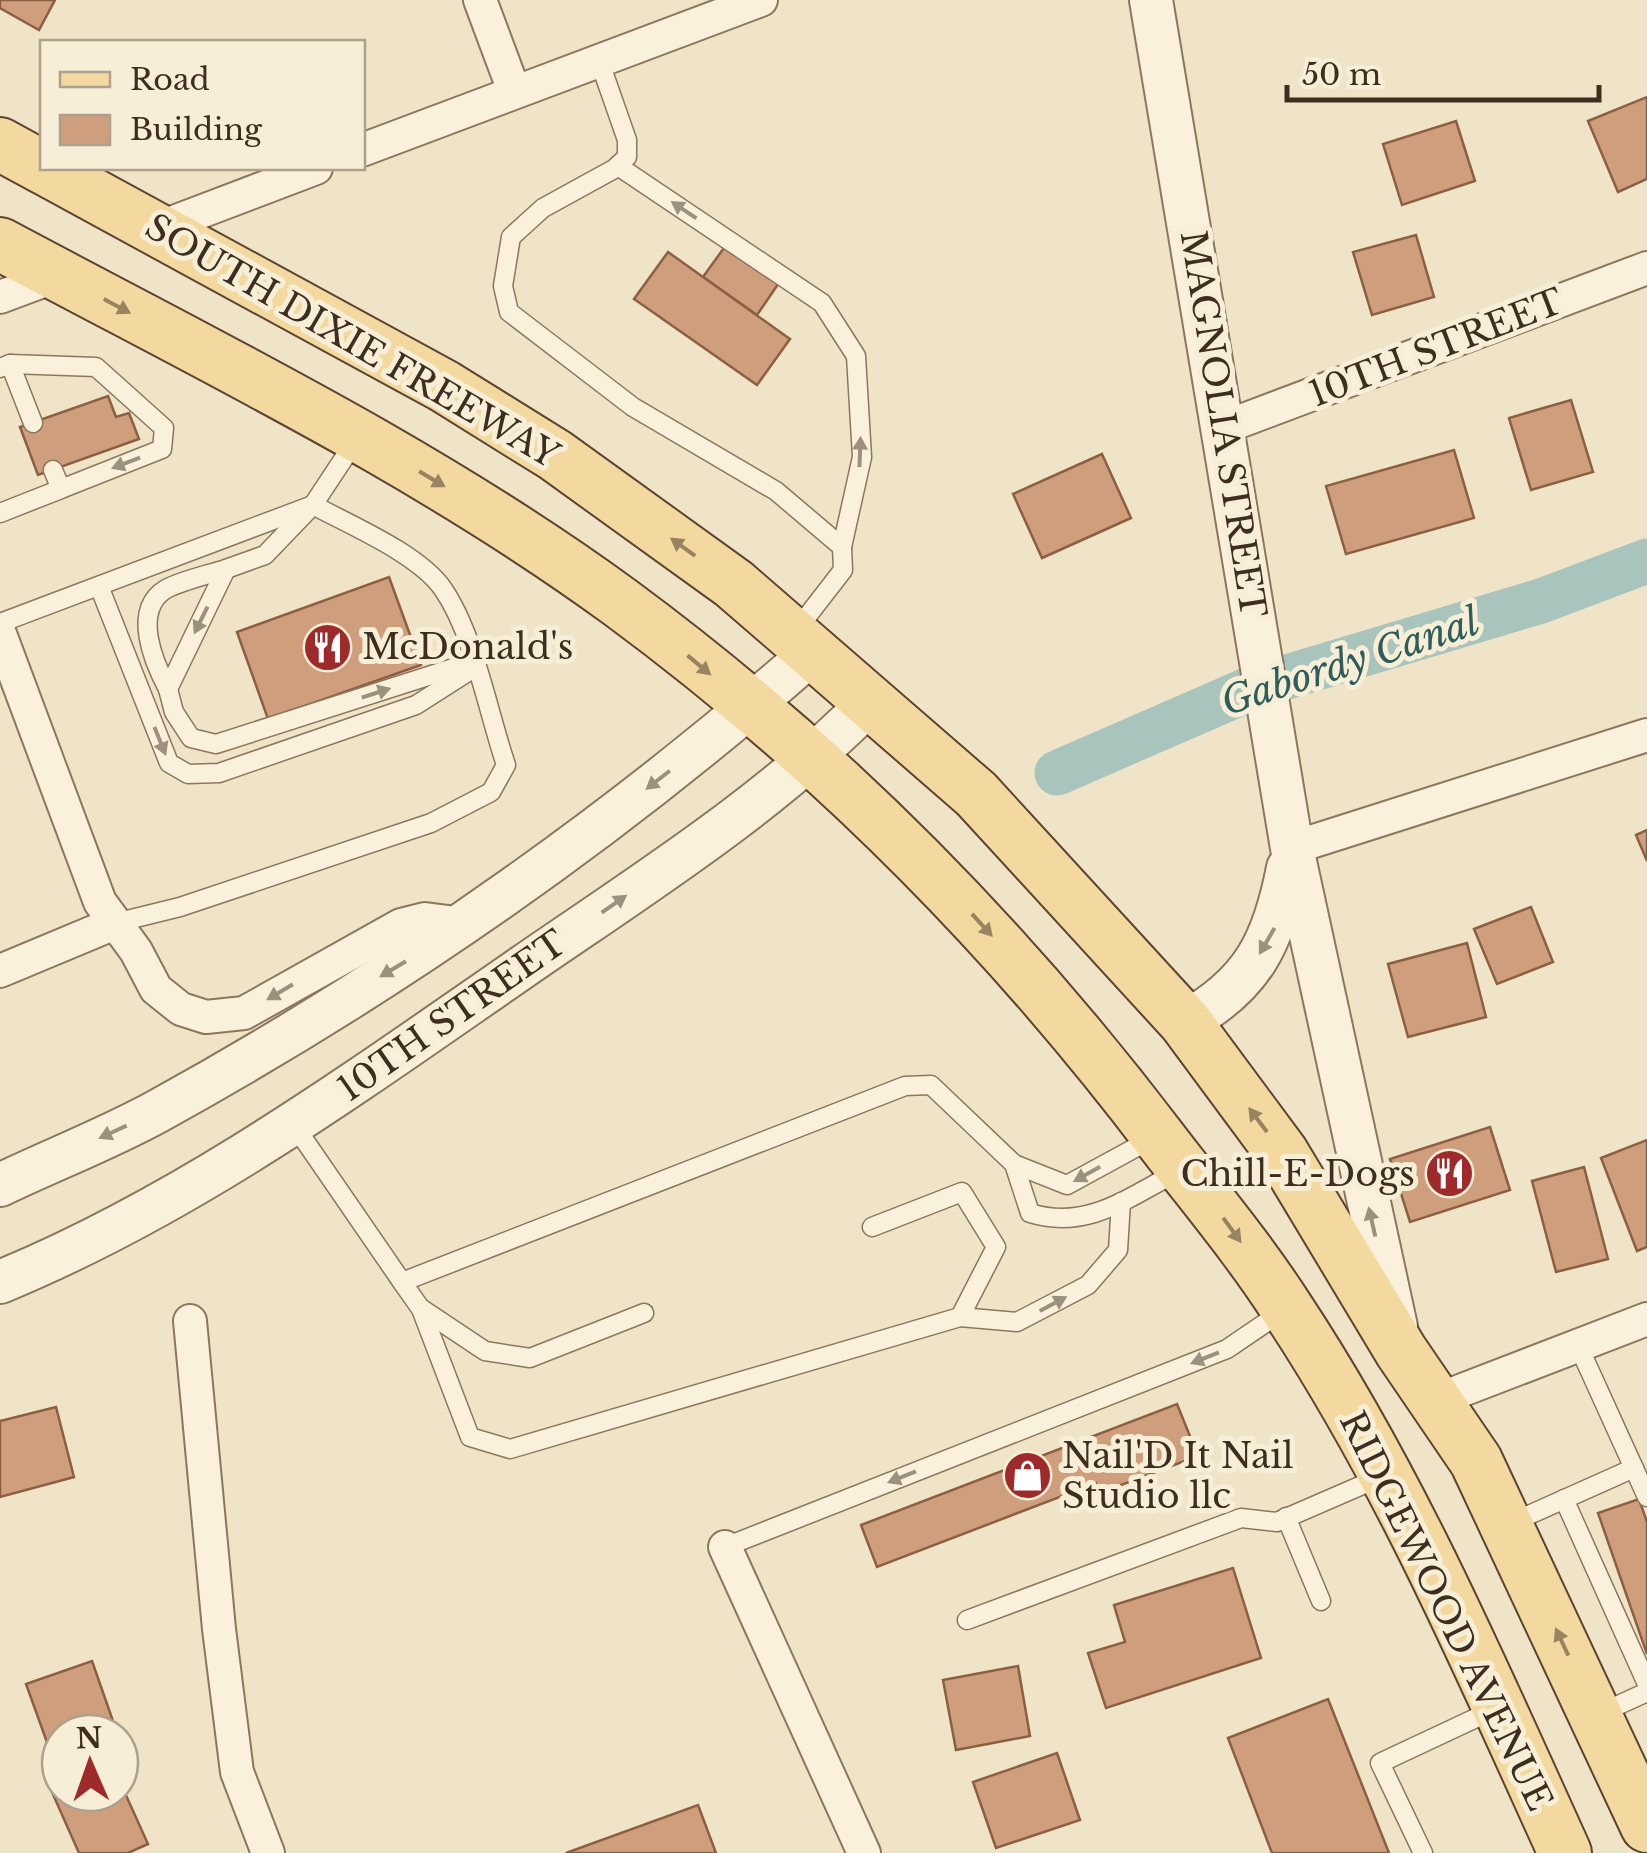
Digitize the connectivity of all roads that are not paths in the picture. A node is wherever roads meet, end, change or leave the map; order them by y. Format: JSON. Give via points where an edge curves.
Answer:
{"nodes":[{"id":1,"x":480,"y":0,"type":"edge"},
{"id":2,"x":761,"y":0,"type":"edge"},
{"id":3,"x":1151,"y":0,"type":"edge"},
{"id":4,"x":600,"y":60,"type":"junction"},
{"id":5,"x":514,"y":92,"type":"junction"},
{"id":6,"x":0,"y":144,"type":"edge"},
{"id":7,"x":365,"y":149,"type":"edge"},
{"id":8,"x":40,"y":165,"type":"edge"},
{"id":9,"x":618,"y":166,"type":"junction"},
{"id":10,"x":49,"y":170,"type":"edge"},
{"id":11,"x":311,"y":170,"type":"edge"},
{"id":12,"x":158,"y":228,"type":"junction"},
{"id":13,"x":0,"y":244,"type":"edge"},
{"id":14,"x":1647,"y":268,"type":"edge"},
{"id":15,"x":59,"y":276,"type":"junction"},
{"id":16,"x":0,"y":297,"type":"edge"},
{"id":17,"x":5,"y":366,"type":"edge"},
{"id":18,"x":33,"y":423,"type":"dead end"},
{"id":19,"x":1224,"y":427,"type":"junction"},
{"id":20,"x":359,"y":436,"type":"junction"},
{"id":21,"x":53,"y":470,"type":"dead end"},
{"id":22,"x":61,"y":488,"type":"junction"},
{"id":23,"x":313,"y":506,"type":"junction"},
{"id":24,"x":0,"y":513,"type":"edge"},
{"id":25,"x":842,"y":547,"type":"junction"},
{"id":26,"x":226,"y":569,"type":"junction"},
{"id":27,"x":99,"y":586,"type":"junction"},
{"id":28,"x":0,"y":623,"type":"edge"},
{"id":29,"x":0,"y":634,"type":"edge"},
{"id":30,"x":804,"y":642,"type":"junction"},
{"id":31,"x":473,"y":665,"type":"junction"},
{"id":32,"x":168,"y":689,"type":"junction"},
{"id":33,"x":872,"y":701,"type":"junction"},
{"id":34,"x":750,"y":708,"type":"junction"},
{"id":35,"x":1647,"y":735,"type":"edge"},
{"id":36,"x":814,"y":760,"type":"junction"},
{"id":37,"x":1292,"y":848,"type":"junction"},
{"id":38,"x":115,"y":923,"type":"junction"},
{"id":39,"x":464,"y":924,"type":"junction"},
{"id":40,"x":0,"y":971,"type":"edge"},
{"id":41,"x":1185,"y":1022,"type":"junction"},
{"id":42,"x":294,"y":1125,"type":"junction"},
{"id":43,"x":1171,"y":1152,"type":"junction"},
{"id":44,"x":1014,"y":1164,"type":"junction"},
{"id":45,"x":0,"y":1184,"type":"edge"},
{"id":46,"x":1121,"y":1202,"type":"junction"},
{"id":47,"x":872,"y":1227,"type":"dead end"},
{"id":48,"x":0,"y":1282,"type":"edge"},
{"id":49,"x":402,"y":1282,"type":"junction"},
{"id":50,"x":1288,"y":1308,"type":"junction"},
{"id":51,"x":422,"y":1309,"type":"junction"},
{"id":52,"x":644,"y":1312,"type":"dead end"},
{"id":53,"x":960,"y":1317,"type":"junction"},
{"id":54,"x":1647,"y":1318,"type":"edge"},
{"id":55,"x":190,"y":1321,"type":"dead end"},
{"id":56,"x":1578,"y":1345,"type":"junction"},
{"id":57,"x":1402,"y":1352,"type":"junction"},
{"id":58,"x":1434,"y":1401,"type":"junction"},
{"id":59,"x":1634,"y":1468,"type":"junction"},
{"id":60,"x":1384,"y":1476,"type":"junction"},
{"id":61,"x":1647,"y":1496,"type":"edge"},
{"id":62,"x":1564,"y":1499,"type":"junction"},
{"id":63,"x":1286,"y":1517,"type":"junction"},
{"id":64,"x":1506,"y":1525,"type":"junction"},
{"id":65,"x":725,"y":1547,"type":"joint"},
{"id":66,"x":1321,"y":1602,"type":"dead end"},
{"id":67,"x":967,"y":1620,"type":"dead end"},
{"id":68,"x":1647,"y":1684,"type":"edge"},
{"id":69,"x":1647,"y":1692,"type":"edge"},
{"id":70,"x":1498,"y":1708,"type":"junction"},
{"id":71,"x":1596,"y":1716,"type":"junction"},
{"id":72,"x":1643,"y":1804,"type":"edge"},
{"id":73,"x":1568,"y":1846,"type":"edge"},
{"id":74,"x":268,"y":1853,"type":"edge"},
{"id":75,"x":864,"y":1853,"type":"edge"},
{"id":76,"x":1423,"y":1853,"type":"edge"}],
"edges":[{"from":1,"to":5,"type":"street"},
{"from":2,"to":4,"type":"street"},
{"from":3,"to":19,"type":"street","name":"MAGNOLIA STREET"},
{"from":4,"to":5,"type":"street"},
{"from":4,"to":9,"type":"lane","via":[[626,140]]},
{"from":5,"to":7,"type":"street"},
{"from":6,"to":8,"type":"main road","name":"SOUTH DIXIE FREEWAY"},
{"from":25,"to":9,"type":"lane","one_way":true,"via":[[862,457],[856,356],[822,303]]},
{"from":9,"to":25,"type":"lane","via":[[543,208],[511,238],[503,286],[509,312],[633,408],[776,491]]},
{"from":10,"to":12,"type":"main road","name":"SOUTH DIXIE FREEWAY"},
{"from":11,"to":12,"type":"street"},
{"from":30,"to":12,"type":"main road","name":"SOUTH DIXIE FREEWAY","one_way":true,"via":[[554,455],[444,386]]},
{"from":13,"to":15,"type":"main road"},
{"from":14,"to":19,"type":"street","name":"10TH STREET"},
{"from":15,"to":16,"type":"street"},
{"from":15,"to":20,"type":"main road","one_way":true},
{"from":17,"to":18,"type":"lane"},
{"from":17,"to":22,"type":"lane","one_way":true,"via":[[96,367],[164,428],[162,449]]},
{"from":19,"to":37,"type":"street","name":"MAGNOLIA STREET"},
{"from":20,"to":23,"type":"lane"},
{"from":20,"to":34,"type":"main road","one_way":true,"via":[[620,602]]},
{"from":21,"to":22,"type":"lane"},
{"from":22,"to":24,"type":"lane"},
{"from":23,"to":26,"type":"lane","via":[[265,555]]},
{"from":23,"to":27,"type":"lane"},
{"from":23,"to":31,"type":"lane","via":[[422,568],[443,588]]},
{"from":25,"to":30,"type":"lane","via":[[843,570]]},
{"from":26,"to":32,"type":"lane","one_way":true},
{"from":26,"to":32,"type":"lane","via":[[163,590],[148,615],[151,656]]},
{"from":27,"to":28,"type":"lane"},
{"from":27,"to":31,"type":"lane","one_way":true,"via":[[169,763],[188,774],[219,773],[416,705]]},
{"from":29,"to":38,"type":"street","via":[[100,902]]},
{"from":30,"to":33,"type":"main road","name":"SOUTH DIXIE FREEWAY"},
{"from":30,"to":34,"type":"street","name":"10TH STREET"},
{"from":32,"to":31,"type":"lane","one_way":true,"via":[[191,738],[216,744]]},
{"from":31,"to":38,"type":"lane","via":[[506,765],[491,792],[431,823]]},
{"from":33,"to":36,"type":"street","name":"10TH STREET"},
{"from":33,"to":41,"type":"main road","name":"SOUTH DIXIE FREEWAY","via":[[976,794]]},
{"from":34,"to":36,"type":"main road"},
{"from":34,"to":39,"type":"street","name":"10TH STREET","one_way":true},
{"from":35,"to":37,"type":"street"},
{"from":42,"to":36,"type":"street","name":"10TH STREET","one_way":true},
{"from":36,"to":43,"type":"main road","name":"RIDGEWOOD AVENUE","one_way":true,"via":[[915,854],[1072,1023]]},
{"from":37,"to":41,"type":"street","name":"MAGNOLIA STREET","one_way":true,"via":[[1277,925],[1252,968],[1217,1004]]},
{"from":57,"to":37,"type":"street","name":"MAGNOLIA STREET","one_way":true},
{"from":39,"to":38,"type":"street","one_way":true,"via":[[401,924],[244,1013],[206,1018],[156,989]]},
{"from":38,"to":40,"type":"street"},
{"from":39,"to":45,"type":"street","name":"10TH STREET","one_way":true,"via":[[156,1112]]},
{"from":57,"to":41,"type":"main road","one_way":true,"via":[[1282,1153]]},
{"from":42,"to":48,"type":"street","name":"10TH STREET","via":[[152,1208]]},
{"from":42,"to":49,"type":"lane"},
{"from":43,"to":44,"type":"lane","one_way":true,"via":[[1067,1185]]},
{"from":43,"to":46,"type":"lane"},
{"from":43,"to":50,"type":"main road","name":"RIDGEWOOD AVENUE","one_way":true},
{"from":44,"to":46,"type":"lane","via":[[1030,1213],[1056,1221],[1089,1218]]},
{"from":44,"to":49,"type":"lane","via":[[931,1085],[905,1086]]},
{"from":53,"to":46,"type":"lane","one_way":true,"via":[[1017,1322],[1088,1285],[1118,1250]]},
{"from":47,"to":53,"type":"lane","via":[[962,1192],[996,1247]]},
{"from":49,"to":51,"type":"lane"},
{"from":50,"to":60,"type":"main road","name":"RIDGEWOOD AVENUE"},
{"from":50,"to":65,"type":"lane","one_way":true,"via":[[1228,1349]]},
{"from":51,"to":52,"type":"lane","via":[[485,1351],[530,1358]]},
{"from":51,"to":53,"type":"lane","via":[[470,1437],[510,1449]]},
{"from":54,"to":56,"type":"street"},
{"from":55,"to":74,"type":"street","via":[[237,1772]]},
{"from":56,"to":58,"type":"street"},
{"from":56,"to":59,"type":"lane"},
{"from":57,"to":58,"type":"main road"},
{"from":58,"to":64,"type":"main road","via":[[1476,1461]]},
{"from":59,"to":61,"type":"lane"},
{"from":59,"to":62,"type":"lane"},
{"from":60,"to":63,"type":"lane"},
{"from":60,"to":70,"type":"main road","name":"RIDGEWOOD AVENUE"},
{"from":62,"to":64,"type":"lane"},
{"from":62,"to":68,"type":"lane"},
{"from":63,"to":66,"type":"lane"},
{"from":63,"to":67,"type":"lane","via":[[1241,1518]]},
{"from":71,"to":64,"type":"main road","one_way":true},
{"from":65,"to":75,"type":"street"},
{"from":69,"to":71,"type":"lane"},
{"from":70,"to":73,"type":"main road","name":"RIDGEWOOD AVENUE"},
{"from":70,"to":76,"type":"lane","via":[[1380,1762]]},
{"from":71,"to":72,"type":"main road"}]}
